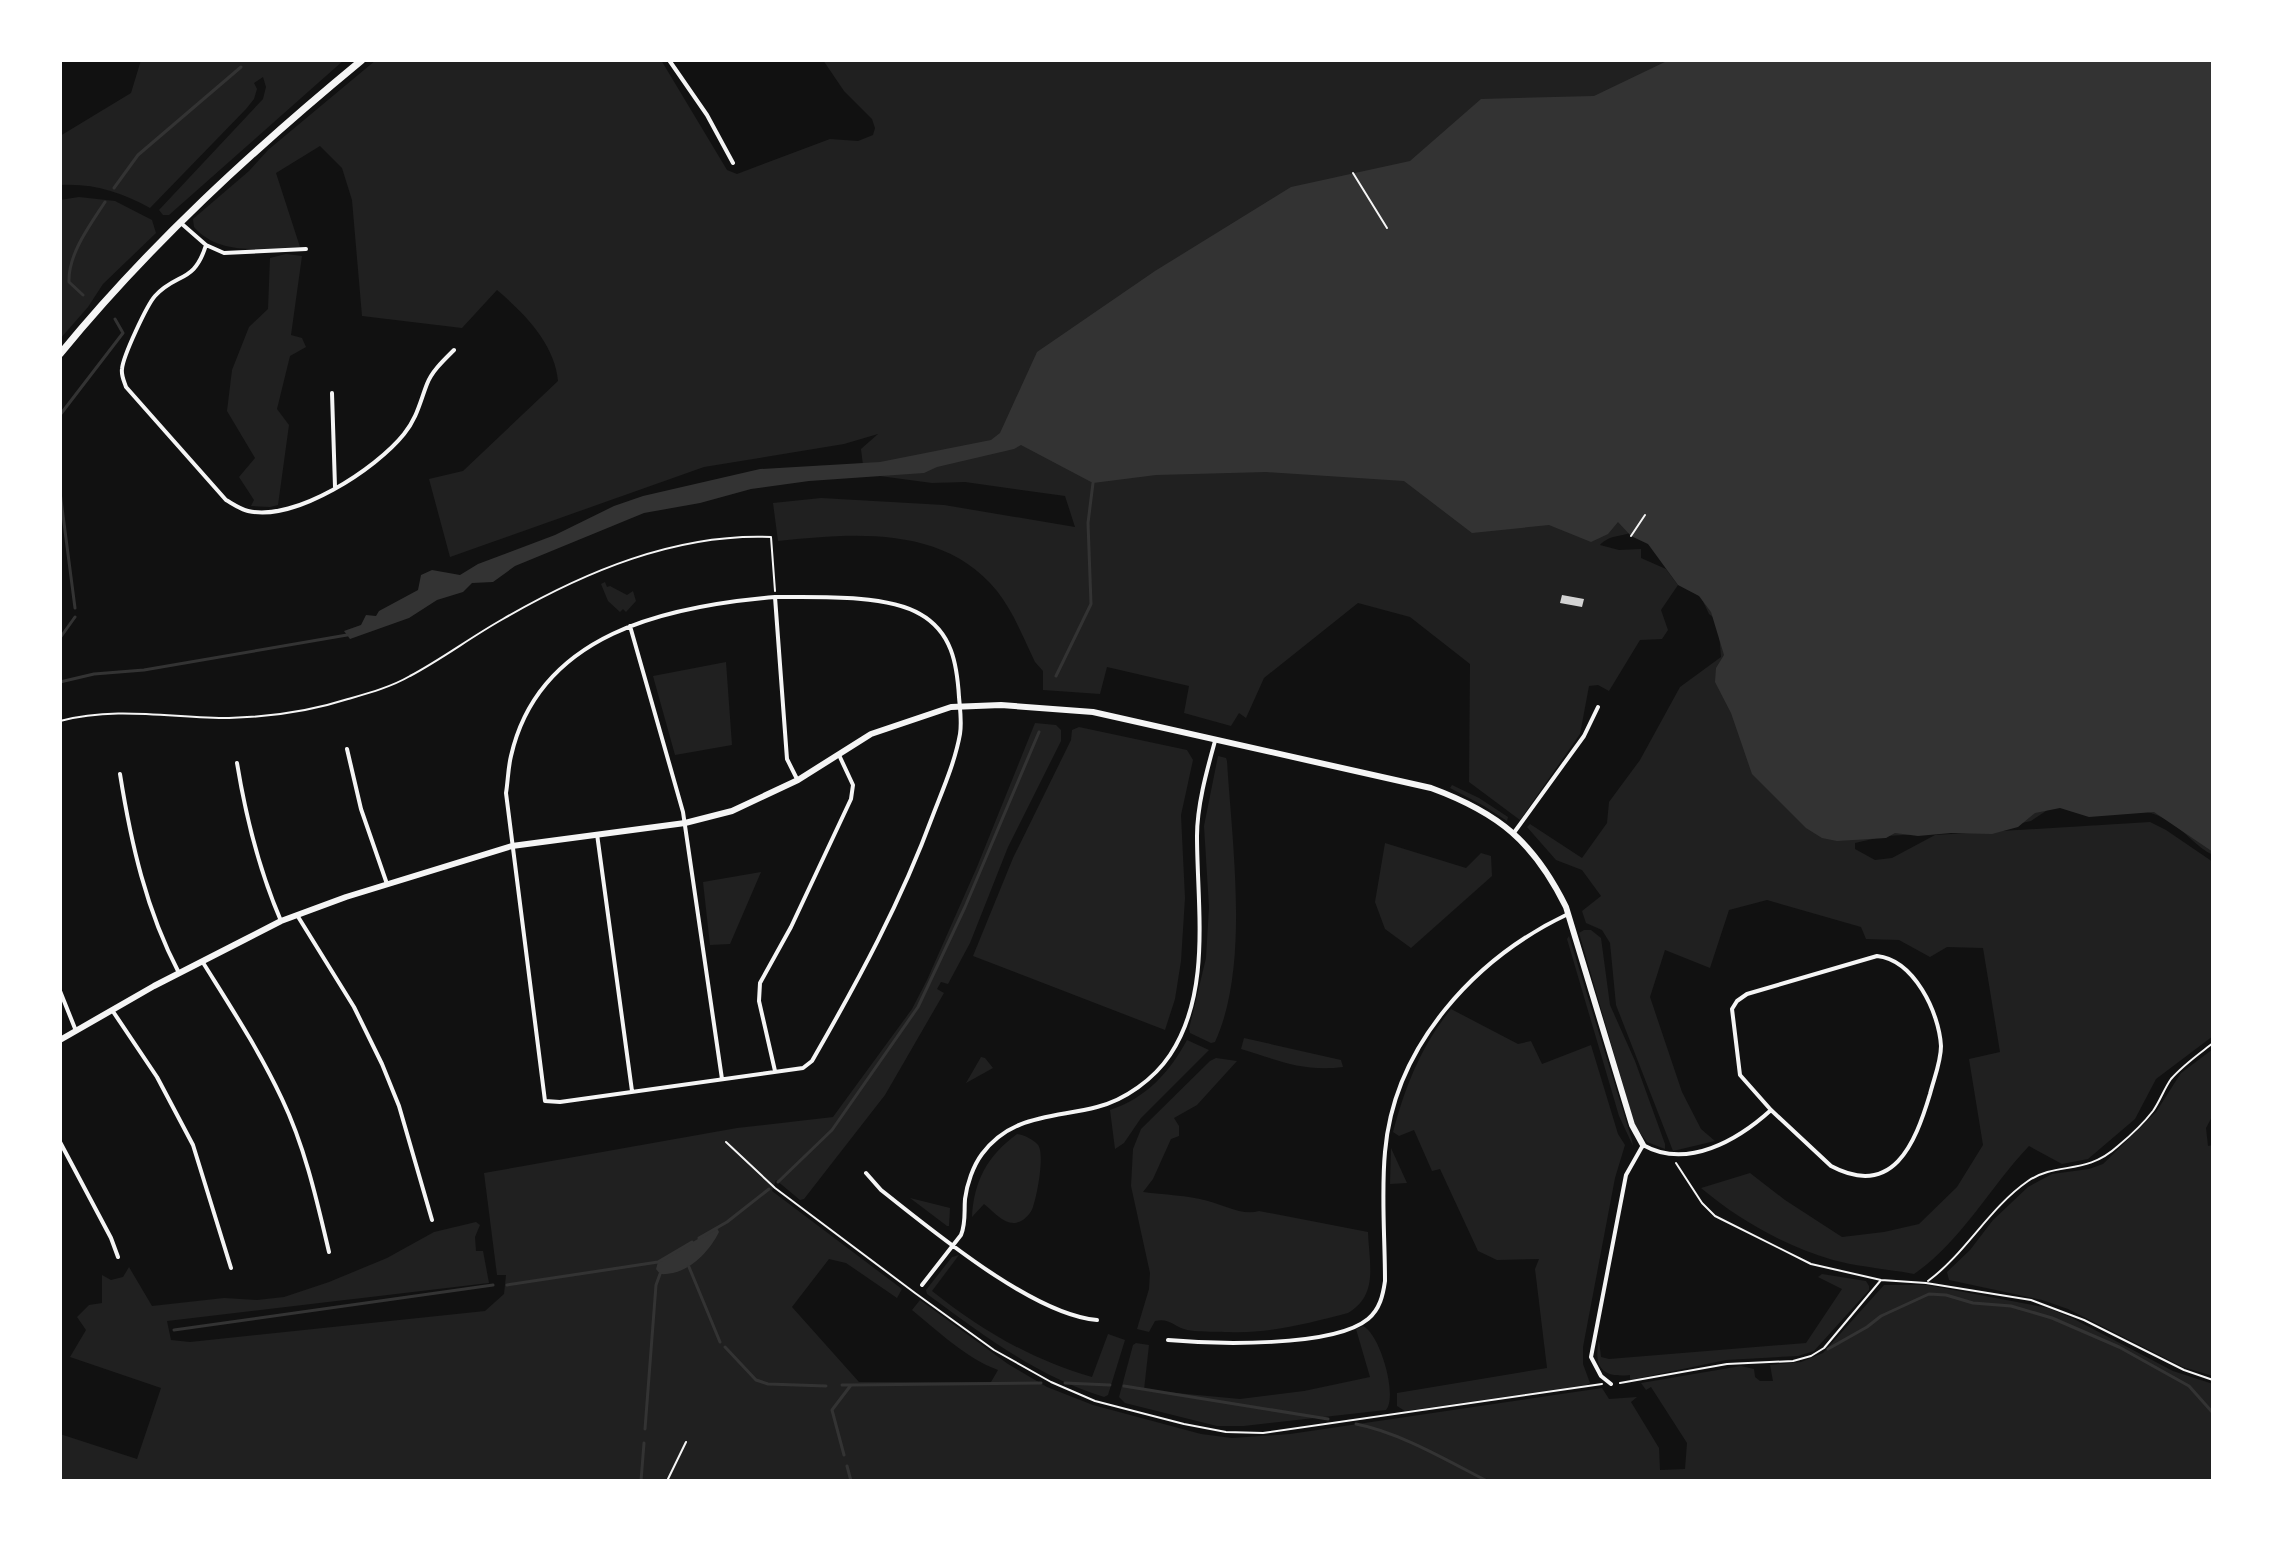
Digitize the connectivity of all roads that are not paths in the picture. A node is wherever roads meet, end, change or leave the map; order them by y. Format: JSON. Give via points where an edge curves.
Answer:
{"nodes":[{"id":1,"x":362,"y":60,"type":"edge"},
{"id":2,"x":669,"y":60,"type":"edge"},
{"id":3,"x":733,"y":163,"type":"dead end"},
{"id":4,"x":180,"y":222,"type":"junction"},
{"id":5,"x":206,"y":245,"type":"junction"},
{"id":6,"x":306,"y":249,"type":"dead end"},
{"id":7,"x":454,"y":350,"type":"dead end"},
{"id":8,"x":60,"y":354,"type":"edge"},
{"id":9,"x":332,"y":393,"type":"dead end"},
{"id":10,"x":335,"y":487,"type":"junction"},
{"id":11,"x":775,"y":597,"type":"junction"},
{"id":12,"x":630,"y":626,"type":"junction"},
{"id":13,"x":960,"y":705,"type":"junction"},
{"id":14,"x":1598,"y":707,"type":"dead end"},
{"id":15,"x":1216,"y":740,"type":"junction"},
{"id":16,"x":347,"y":749,"type":"dead end"},
{"id":17,"x":838,"y":753,"type":"junction"},
{"id":18,"x":237,"y":763,"type":"dead end"},
{"id":19,"x":120,"y":774,"type":"dead end"},
{"id":20,"x":798,"y":780,"type":"junction"},
{"id":21,"x":685,"y":823,"type":"junction"},
{"id":22,"x":597,"y":834,"type":"junction"},
{"id":23,"x":1513,"y":834,"type":"junction"},
{"id":24,"x":512,"y":846,"type":"junction"},
{"id":25,"x":387,"y":884,"type":"junction"},
{"id":26,"x":1568,"y":914,"type":"junction"},
{"id":27,"x":297,"y":915,"type":"junction"},
{"id":28,"x":281,"y":921,"type":"junction"},
{"id":29,"x":202,"y":961,"type":"junction"},
{"id":30,"x":179,"y":973,"type":"junction"},
{"id":31,"x":60,"y":991,"type":"edge"},
{"id":32,"x":112,"y":1010,"type":"junction"},
{"id":33,"x":76,"y":1031,"type":"junction"},
{"id":34,"x":60,"y":1040,"type":"edge"},
{"id":35,"x":775,"y":1071,"type":"junction"},
{"id":36,"x":722,"y":1079,"type":"junction"},
{"id":37,"x":632,"y":1091,"type":"junction"},
{"id":38,"x":1771,"y":1110,"type":"junction"},
{"id":39,"x":60,"y":1142,"type":"edge"},
{"id":40,"x":1643,"y":1145,"type":"junction"},
{"id":41,"x":866,"y":1173,"type":"dead end"},
{"id":42,"x":432,"y":1220,"type":"dead end"},
{"id":43,"x":954,"y":1246,"type":"junction"},
{"id":44,"x":329,"y":1252,"type":"dead end"},
{"id":45,"x":118,"y":1257,"type":"dead end"},
{"id":46,"x":231,"y":1268,"type":"dead end"},
{"id":47,"x":922,"y":1285,"type":"dead end"},
{"id":48,"x":1097,"y":1320,"type":"dead end"},
{"id":49,"x":1168,"y":1340,"type":"dead end"},
{"id":50,"x":1611,"y":1384,"type":"road end"}],
"edges":[{"from":1,"to":4,"type":"highway"},
{"from":2,"to":3,"type":"street"},
{"from":4,"to":5,"type":"street"},
{"from":4,"to":8,"type":"highway"},
{"from":5,"to":6,"type":"street","via":[[224,253]]},
{"from":5,"to":10,"type":"street","via":[[196,268],[157,294],[146,308],[122,369],[126,387],[238,507],[283,509]]},
{"from":7,"to":10,"type":"street","via":[[427,382],[417,416],[403,436],[369,467]]},
{"from":9,"to":10,"type":"street"},
{"from":11,"to":12,"type":"street","via":[[702,605]]},
{"from":11,"to":13,"type":"street","via":[[844,598],[918,612],[951,648]]},
{"from":11,"to":20,"type":"street","via":[[787,759]]},
{"from":12,"to":21,"type":"street"},
{"from":12,"to":24,"type":"street","via":[[573,656],[526,715],[510,758],[506,793]]},
{"from":13,"to":15,"type":"street","via":[[1093,712]]},
{"from":13,"to":17,"type":"street","via":[[871,734]]},
{"from":13,"to":35,"type":"street","via":[[961,731],[953,759],[919,853],[870,959],[812,1061],[803,1068]]},
{"from":14,"to":23,"type":"street","via":[[1584,736]]},
{"from":15,"to":23,"type":"street","via":[[1431,788],[1476,807]]},
{"from":15,"to":43,"type":"street","via":[[1197,833],[1199,954],[1182,1034],[1170,1056],[1134,1090],[1099,1107],[1031,1119],[992,1143],[971,1176],[965,1225]]},
{"from":16,"to":25,"type":"street"},
{"from":17,"to":20,"type":"street"},
{"from":17,"to":35,"type":"street","via":[[853,785],[851,799],[760,983],[759,1001]]},
{"from":18,"to":28,"type":"street","via":[[257,859]]},
{"from":19,"to":30,"type":"street","via":[[135,860]]},
{"from":20,"to":21,"type":"street","via":[[741,807]]},
{"from":21,"to":22,"type":"street"},
{"from":21,"to":36,"type":"street"},
{"from":22,"to":24,"type":"street"},
{"from":22,"to":37,"type":"street"},
{"from":23,"to":26,"type":"street","via":[[1550,875]]},
{"from":24,"to":25,"type":"street"},
{"from":24,"to":37,"type":"street","via":[[545,1101]]},
{"from":25,"to":27,"type":"street"},
{"from":26,"to":40,"type":"street","via":[[1632,1125]]},
{"from":26,"to":49,"type":"street","via":[[1515,944],[1475,976],[1415,1054],[1388,1131],[1384,1295],[1367,1321],[1316,1337],[1208,1344]]},
{"from":27,"to":28,"type":"street"},
{"from":27,"to":42,"type":"street","via":[[382,1064]]},
{"from":28,"to":29,"type":"street"},
{"from":29,"to":30,"type":"street"},
{"from":29,"to":44,"type":"street","via":[[283,1101],[312,1182]]},
{"from":30,"to":32,"type":"street"},
{"from":31,"to":33,"type":"street"},
{"from":32,"to":33,"type":"street"},
{"from":32,"to":46,"type":"street","via":[[157,1077],[193,1145]]},
{"from":33,"to":34,"type":"street"},
{"from":35,"to":36,"type":"street"},
{"from":36,"to":37,"type":"street"},
{"from":38,"to":38,"type":"street","via":[[1831,1166],[1847,1174],[1877,1175],[1901,1158],[1920,1126],[1940,1058],[1937,1026],[1914,975],[1894,960],[1877,956],[1737,1001],[1732,1009],[1740,1075]]},
{"from":38,"to":40,"type":"street","via":[[1733,1140],[1689,1153],[1672,1155]]},
{"from":39,"to":45,"type":"street"},
{"from":40,"to":50,"type":"street","via":[[1626,1175],[1593,1342],[1591,1357]]},
{"from":41,"to":43,"type":"street"},
{"from":43,"to":47,"type":"street"},
{"from":43,"to":48,"type":"street","via":[[1032,1296],[1072,1316]]}]}
